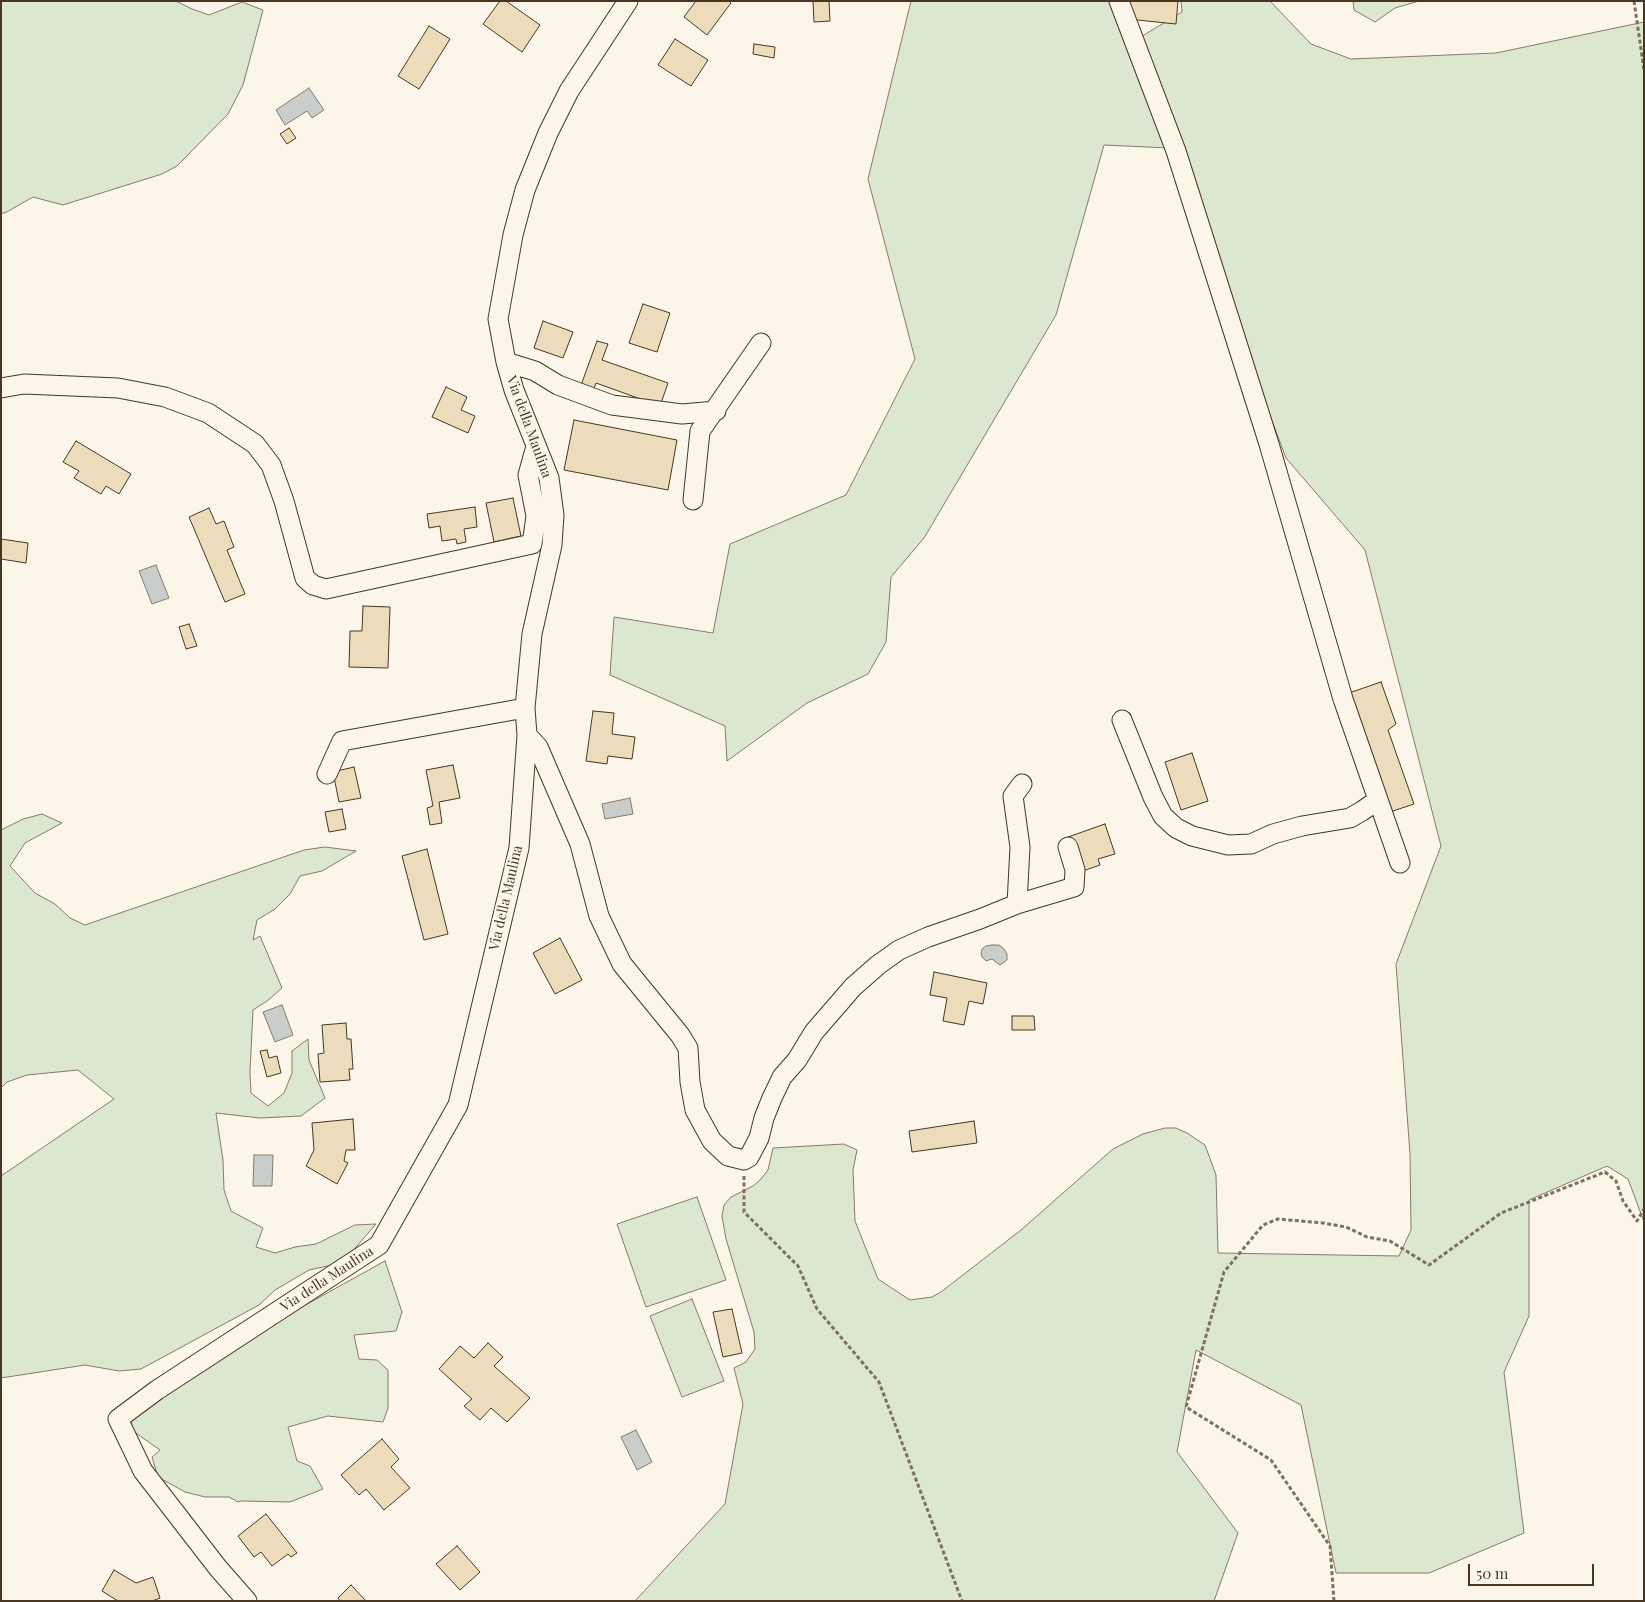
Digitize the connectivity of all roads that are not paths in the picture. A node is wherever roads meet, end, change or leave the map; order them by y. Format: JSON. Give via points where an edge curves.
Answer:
{"nodes":[{"id":1,"x":628,"y":1,"type":"edge"},
{"id":2,"x":1119,"y":1,"type":"edge"},
{"id":3,"x":761,"y":344,"type":"dead end"},
{"id":4,"x":506,"y":362,"type":"junction"},
{"id":5,"x":1,"y":388,"type":"edge"},
{"id":6,"x":716,"y":411,"type":"junction"},
{"id":7,"x":536,"y":446,"type":"junction"},
{"id":8,"x":693,"y":500,"type":"dead end"},
{"id":9,"x":525,"y":708,"type":"junction"},
{"id":10,"x":1122,"y":720,"type":"dead end"},
{"id":11,"x":527,"y":735,"type":"junction"},
{"id":12,"x":327,"y":774,"type":"dead end"},
{"id":13,"x":1022,"y":784,"type":"dead end"},
{"id":14,"x":1378,"y":800,"type":"junction"},
{"id":15,"x":1068,"y":847,"type":"dead end"},
{"id":16,"x":1400,"y":864,"type":"dead end"},
{"id":17,"x":1016,"y":904,"type":"junction"},
{"id":18,"x":247,"y":1601,"type":"edge"}],
"edges":[{"from":1,"to":4,"type":"street","name":"Via della Maulina","via":[[569,91],[548,133],[526,190],[512,235],[498,319]]},
{"from":2,"to":14,"type":"street","via":[[1179,161],[1270,444],[1343,699]]},
{"from":3,"to":6,"type":"street"},
{"from":4,"to":6,"type":"street","via":[[535,371],[558,385],[612,406],[682,414]]},
{"from":4,"to":7,"type":"street","name":"Via della Maulina"},
{"from":5,"to":7,"type":"street","via":[[24,384],[118,388],[165,397],[208,413],[255,444],[270,465],[284,501],[305,578],[326,589],[532,544],[536,516],[528,475]]},
{"from":6,"to":8,"type":"street","via":[[700,431]]},
{"from":7,"to":9,"type":"street","name":"Via della Maulina","via":[[549,478],[554,516],[552,545],[532,634]]},
{"from":9,"to":11,"type":"street","name":"Via della Maulina"},
{"from":9,"to":12,"type":"street","via":[[342,741]]},
{"from":10,"to":14,"type":"street","via":[[1163,816],[1192,836],[1228,845],[1250,844],[1302,826],[1350,818]]},
{"from":11,"to":17,"type":"street","via":[[538,747],[580,844],[599,916],[622,964],[688,1048],[695,1110],[712,1141],[728,1156],[744,1160],[750,1157],[782,1077],[814,1032],[853,987],[878,965],[899,950],[928,937]]},
{"from":11,"to":18,"type":"street","name":"Via della Maulina","via":[[518,848],[458,1105],[379,1245],[118,1419],[143,1472]]},
{"from":13,"to":17,"type":"street","via":[[1013,796],[1020,847]]},
{"from":14,"to":16,"type":"street"},
{"from":15,"to":17,"type":"street","via":[[1075,870],[1074,887]]}]}
